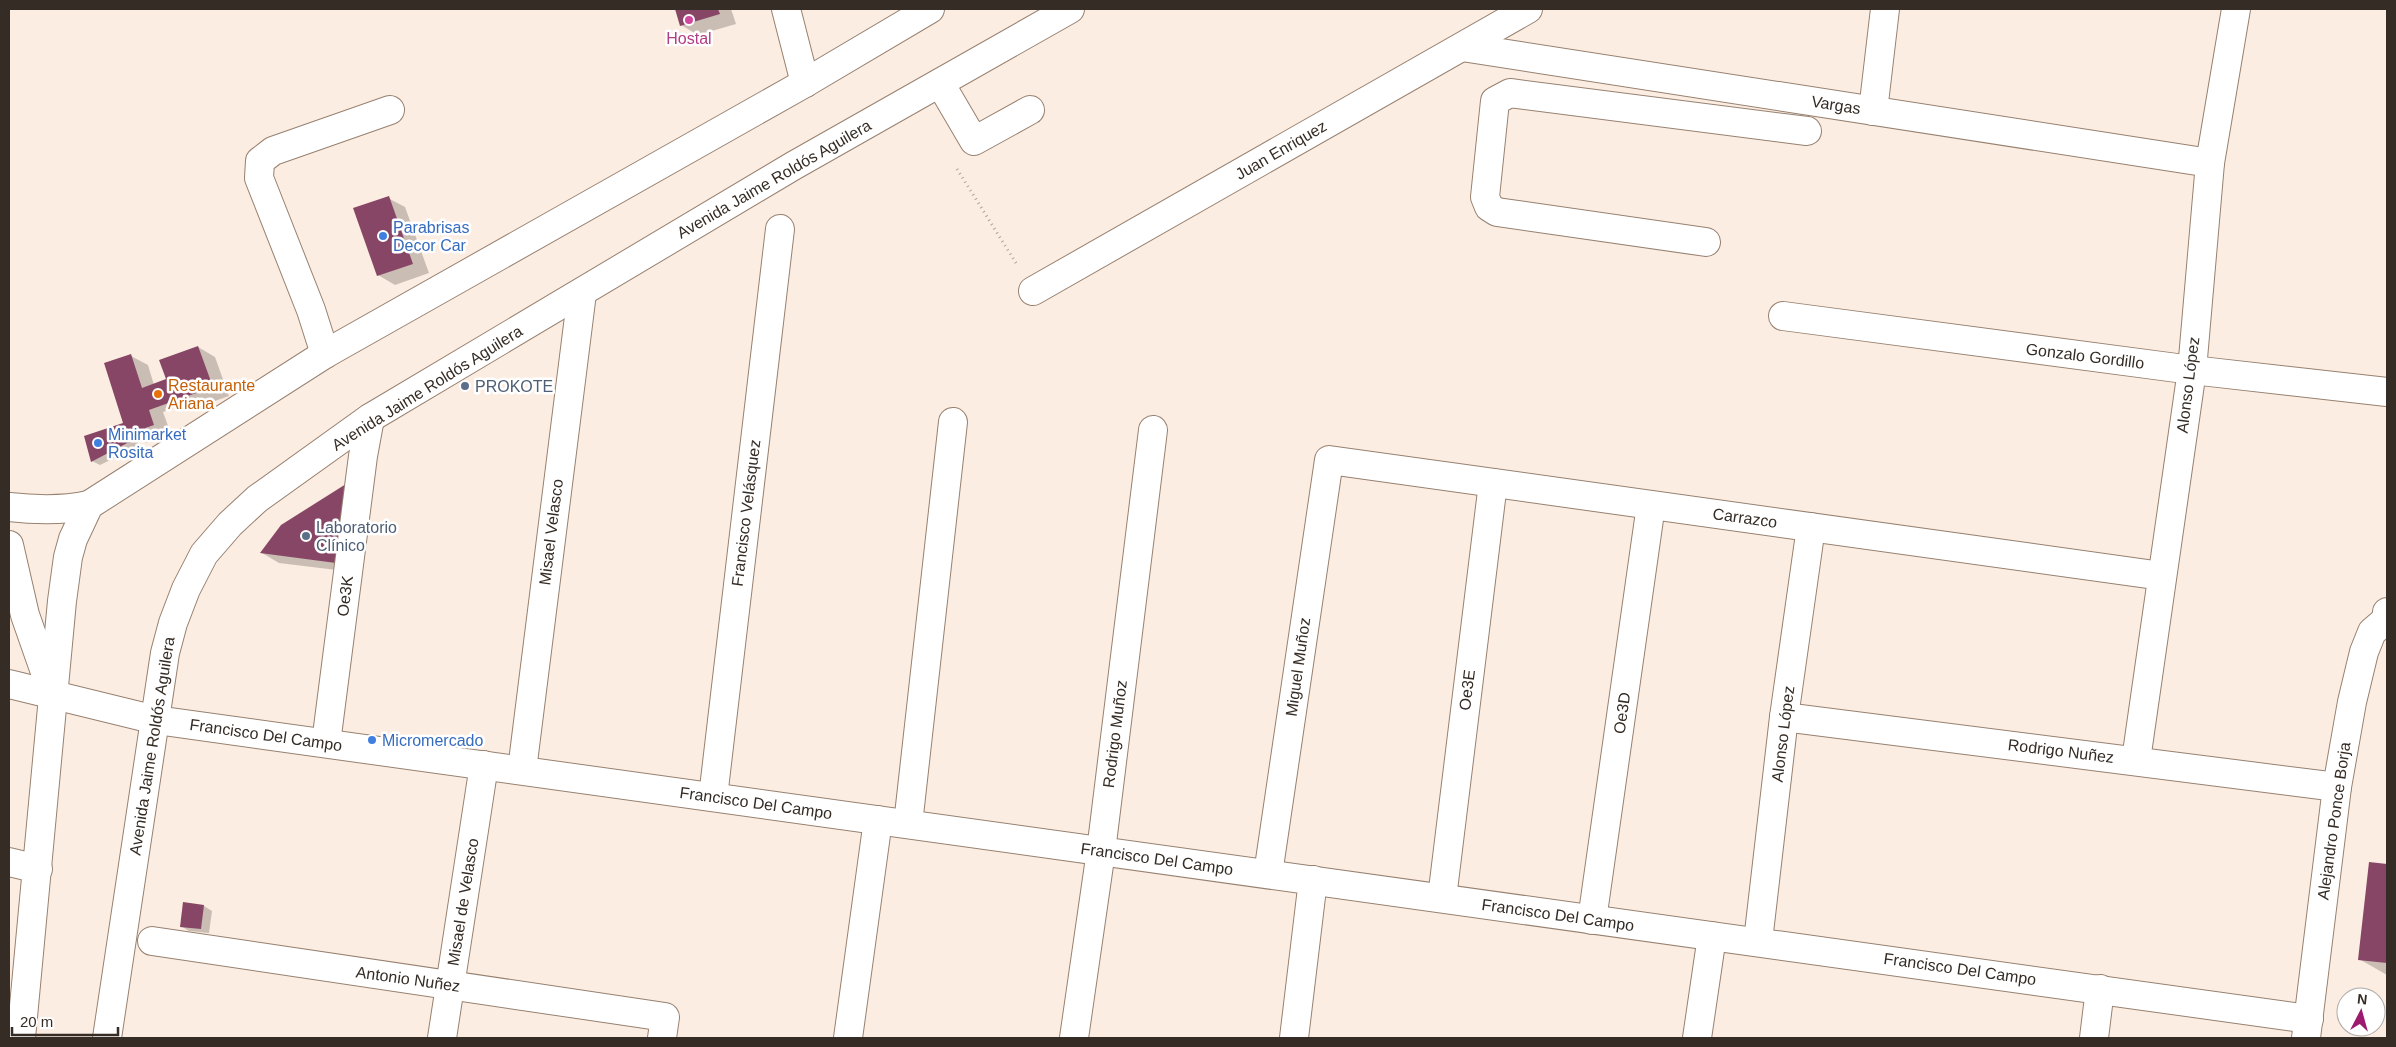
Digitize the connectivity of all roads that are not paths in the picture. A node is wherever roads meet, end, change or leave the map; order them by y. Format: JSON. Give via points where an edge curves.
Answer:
{"nodes":[{"id":1,"x":786,"y":9,"type":"edge"},
{"id":2,"x":930,"y":9,"type":"edge"},
{"id":3,"x":1070,"y":9,"type":"edge"},
{"id":4,"x":1528,"y":9,"type":"edge"},
{"id":5,"x":1885,"y":9,"type":"edge"},
{"id":6,"x":2236,"y":9,"type":"edge"},
{"id":7,"x":1462,"y":47,"type":"junction"},
{"id":8,"x":805,"y":83,"type":"junction"},
{"id":9,"x":940,"y":83,"type":"junction"},
{"id":10,"x":390,"y":110,"type":"dead end"},
{"id":11,"x":1030,"y":110,"type":"dead end"},
{"id":12,"x":1873,"y":111,"type":"junction"},
{"id":13,"x":1807,"y":131,"type":"dead end"},
{"id":14,"x":2210,"y":163,"type":"junction"},
{"id":15,"x":780,"y":229,"type":"dead end"},
{"id":16,"x":1706,"y":242,"type":"dead end"},
{"id":17,"x":1033,"y":291,"type":"road end"},
{"id":18,"x":582,"y":293,"type":"junction"},
{"id":19,"x":1783,"y":316,"type":"dead end"},
{"id":20,"x":325,"y":354,"type":"junction"},
{"id":21,"x":2192,"y":370,"type":"junction"},
{"id":22,"x":2387,"y":392,"type":"edge"},
{"id":23,"x":370,"y":418,"type":"junction"},
{"id":24,"x":953,"y":422,"type":"dead end"},
{"id":25,"x":1153,"y":430,"type":"dead end"},
{"id":26,"x":1328,"y":460,"type":"joint"},
{"id":27,"x":1493,"y":483,"type":"junction"},
{"id":28,"x":89,"y":505,"type":"junction"},
{"id":29,"x":1651,"y":505,"type":"junction"},
{"id":30,"x":9,"y":507,"type":"edge"},
{"id":31,"x":1811,"y":527,"type":"junction"},
{"id":32,"x":9,"y":545,"type":"edge"},
{"id":33,"x":2162,"y":576,"type":"junction"},
{"id":34,"x":2387,"y":618,"type":"edge"},
{"id":35,"x":9,"y":684,"type":"edge"},
{"id":36,"x":53,"y":694,"type":"junction"},
{"id":37,"x":1784,"y":717,"type":"junction"},
{"id":38,"x":156,"y":720,"type":"junction"},
{"id":39,"x":326,"y":743,"type":"junction"},
{"id":40,"x":2136,"y":760,"type":"junction"},
{"id":41,"x":484,"y":765,"type":"junction"},
{"id":42,"x":522,"y":770,"type":"junction"},
{"id":43,"x":2337,"y":787,"type":"junction"},
{"id":44,"x":712,"y":797,"type":"junction"},
{"id":45,"x":878,"y":820,"type":"junction"},
{"id":46,"x":908,"y":824,"type":"junction"},
{"id":47,"x":1100,"y":851,"type":"junction"},
{"id":48,"x":9,"y":862,"type":"edge"},
{"id":49,"x":38,"y":869,"type":"junction"},
{"id":50,"x":1268,"y":874,"type":"junction"},
{"id":51,"x":1313,"y":880,"type":"junction"},
{"id":52,"x":1442,"y":898,"type":"junction"},
{"id":53,"x":1592,"y":920,"type":"junction"},
{"id":54,"x":1712,"y":936,"type":"junction"},
{"id":55,"x":19,"y":939,"type":"edge"},
{"id":56,"x":1758,"y":940,"type":"junction"},
{"id":57,"x":152,"y":941,"type":"dead end"},
{"id":58,"x":450,"y":985,"type":"junction"},
{"id":59,"x":2100,"y":990,"type":"junction"},
{"id":60,"x":664,"y":1027,"type":"edge"},
{"id":61,"x":2307,"y":1028,"type":"edge"},
{"id":62,"x":21,"y":1038,"type":"edge"},
{"id":63,"x":106,"y":1038,"type":"edge"},
{"id":64,"x":442,"y":1038,"type":"edge"},
{"id":65,"x":848,"y":1038,"type":"edge"},
{"id":66,"x":1074,"y":1038,"type":"edge"},
{"id":67,"x":1294,"y":1038,"type":"edge"},
{"id":68,"x":1697,"y":1038,"type":"edge"},
{"id":69,"x":2094,"y":1038,"type":"edge"}],
"edges":[{"from":1,"to":8,"type":"street"},
{"from":2,"to":8,"type":"street"},
{"from":3,"to":9,"type":"street","name":"Avenida Jaime Roldós Aguilera"},
{"from":4,"to":7,"type":"street","name":"Juan Enriquez"},
{"from":5,"to":12,"type":"street"},
{"from":6,"to":14,"type":"street","name":"Alonso López"},
{"from":7,"to":12,"type":"street","name":"Vargas"},
{"from":7,"to":17,"type":"street","name":"Juan Enriquez"},
{"from":8,"to":20,"type":"street"},
{"from":9,"to":11,"type":"street","via":[[974,142]]},
{"from":9,"to":18,"type":"street","name":"Avenida Jaime Roldós Aguilera","via":[[793,166]]},
{"from":10,"to":20,"type":"street","via":[[273,151],[260,161],[258,178],[311,310]]},
{"from":12,"to":14,"type":"street","name":"Vargas"},
{"from":13,"to":16,"type":"street","via":[[1510,93],[1495,101],[1485,197],[1489,207],[1497,212]]},
{"from":14,"to":21,"type":"street","name":"Alonso López"},
{"from":15,"to":44,"type":"street","name":"Francisco Velásquez"},
{"from":18,"to":23,"type":"street","name":"Avenida Jaime Roldós Aguilera"},
{"from":18,"to":42,"type":"street","name":"Misael Velasco"},
{"from":19,"to":21,"type":"street","name":"Gonzalo Gordillo"},
{"from":20,"to":28,"type":"street"},
{"from":21,"to":22,"type":"street","name":"Gonzalo Gordillo"},
{"from":21,"to":33,"type":"street","name":"Alonso López"},
{"from":23,"to":38,"type":"street","name":"Avenida Jaime Roldós Aguilera","via":[[257,499],[204,554],[173,623],[165,653]]},
{"from":23,"to":39,"type":"street","name":"Oe3K"},
{"from":24,"to":46,"type":"street"},
{"from":25,"to":47,"type":"street","name":"Rodrigo Muñoz"},
{"from":26,"to":27,"type":"street","name":"Carrazco"},
{"from":26,"to":50,"type":"street","name":"Miguel Muñoz"},
{"from":27,"to":29,"type":"street","name":"Carrazco"},
{"from":27,"to":52,"type":"street","name":"Oe3E"},
{"from":28,"to":30,"type":"street","via":[[48,510]]},
{"from":28,"to":36,"type":"street","via":[[68,557]]},
{"from":29,"to":31,"type":"street","name":"Carrazco"},
{"from":29,"to":53,"type":"street","name":"Oe3D"},
{"from":31,"to":33,"type":"street","name":"Carrazco"},
{"from":31,"to":37,"type":"street","name":"Alonso López"},
{"from":32,"to":36,"type":"street","via":[[25,615]]},
{"from":33,"to":40,"type":"street","name":"Alonso López"},
{"from":34,"to":43,"type":"street","name":"Alejandro Ponce Borja","via":[[2372,632],[2364,652]]},
{"from":35,"to":36,"type":"street","name":"Francisco Del Campo"},
{"from":36,"to":38,"type":"street","name":"Francisco Del Campo"},
{"from":36,"to":49,"type":"street"},
{"from":37,"to":40,"type":"street","name":"Rodrigo Nuñez"},
{"from":37,"to":56,"type":"street","name":"Alonso López"},
{"from":38,"to":39,"type":"street","name":"Francisco Del Campo"},
{"from":38,"to":63,"type":"street","name":"Avenida Jaime Roldós Aguilera"},
{"from":39,"to":41,"type":"street","name":"Francisco Del Campo"},
{"from":40,"to":43,"type":"street","name":"Rodrigo Nuñez"},
{"from":41,"to":42,"type":"street","name":"Francisco Del Campo"},
{"from":41,"to":58,"type":"street","name":"Misael de Velasco"},
{"from":42,"to":44,"type":"street","name":"Francisco Del Campo"},
{"from":43,"to":61,"type":"street","name":"Alejandro Ponce Borja"},
{"from":44,"to":45,"type":"street","name":"Francisco Del Campo"},
{"from":45,"to":46,"type":"street","name":"Francisco Del Campo"},
{"from":45,"to":65,"type":"street"},
{"from":46,"to":47,"type":"street","name":"Francisco Del Campo"},
{"from":47,"to":50,"type":"street","name":"Francisco Del Campo"},
{"from":47,"to":66,"type":"street","name":"Rodrigo Muñoz"},
{"from":48,"to":49,"type":"street"},
{"from":49,"to":55,"type":"street"},
{"from":50,"to":51,"type":"street","name":"Francisco Del Campo"},
{"from":51,"to":52,"type":"street","name":"Francisco Del Campo"},
{"from":51,"to":67,"type":"street"},
{"from":52,"to":53,"type":"street","name":"Francisco Del Campo"},
{"from":53,"to":54,"type":"street","name":"Francisco Del Campo"},
{"from":54,"to":56,"type":"street","name":"Francisco Del Campo"},
{"from":54,"to":68,"type":"street"},
{"from":55,"to":62,"type":"street"},
{"from":56,"to":59,"type":"street","name":"Francisco Del Campo"},
{"from":57,"to":58,"type":"street","name":"Antonio Nuñez"},
{"from":58,"to":60,"type":"street","name":"Antonio Nuñez"},
{"from":58,"to":64,"type":"street","name":"Misael de Velasco"},
{"from":59,"to":61,"type":"street","name":"Francisco Del Campo"},
{"from":59,"to":69,"type":"street"}]}
